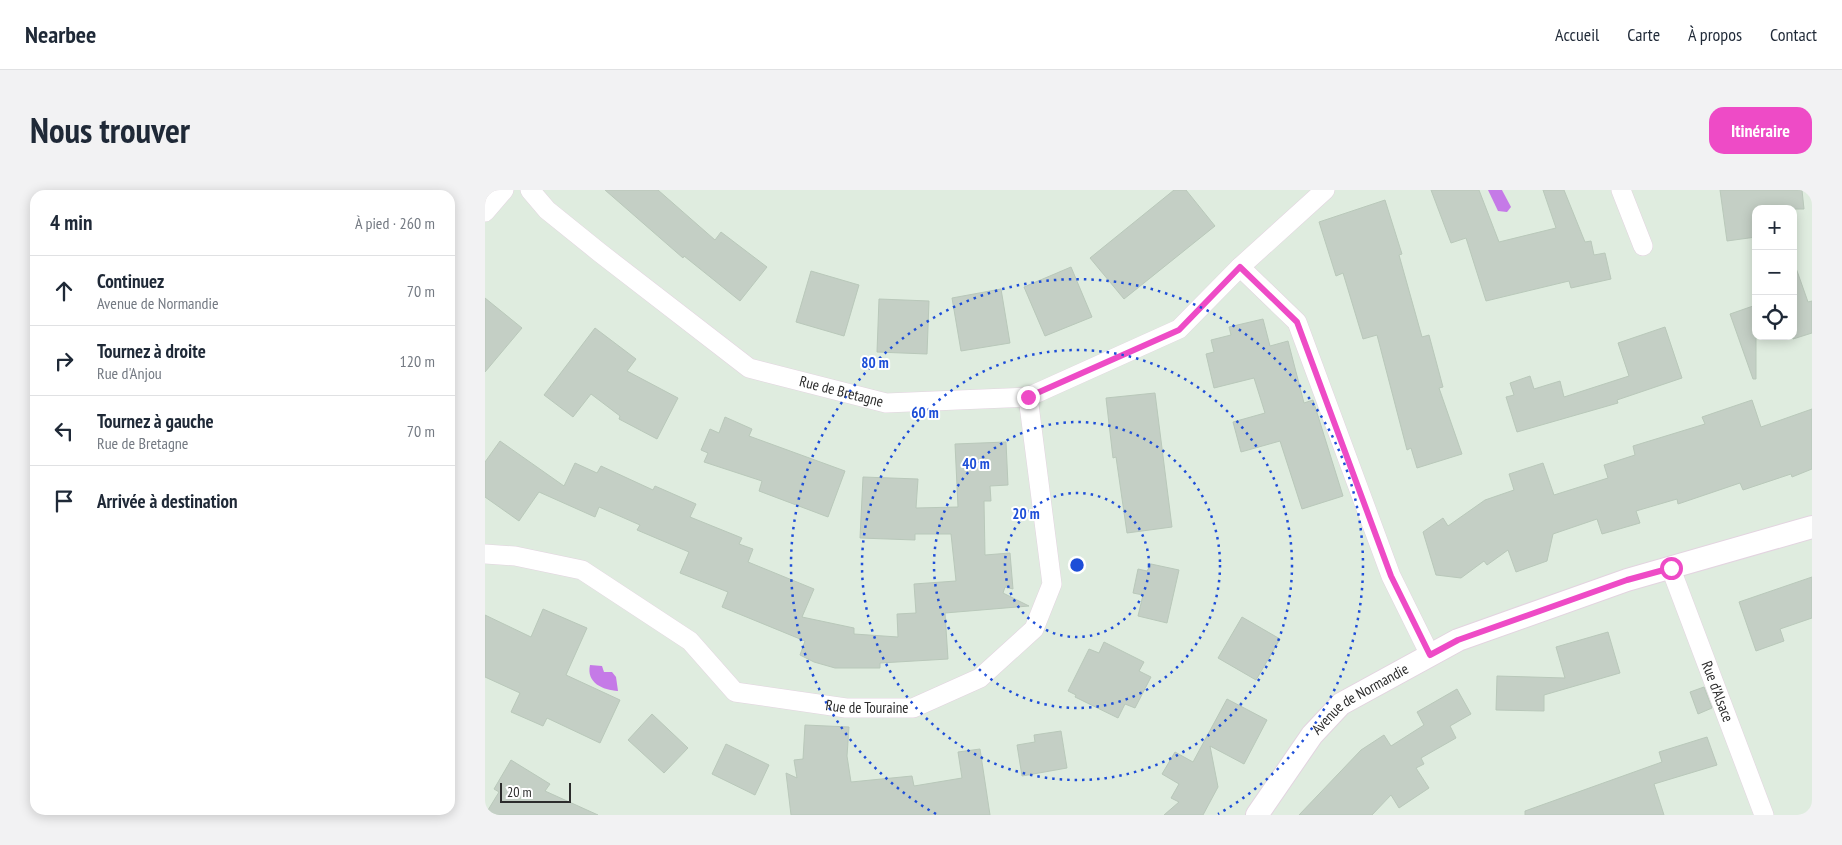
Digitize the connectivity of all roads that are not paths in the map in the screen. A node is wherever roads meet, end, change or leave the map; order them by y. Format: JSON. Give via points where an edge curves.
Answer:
{"nodes":[{"id":1,"x":504,"y":190,"type":"edge"},
{"id":2,"x":530,"y":190,"type":"edge"},
{"id":3,"x":1325,"y":190,"type":"edge"},
{"id":4,"x":1621,"y":190,"type":"edge"},
{"id":5,"x":485,"y":212,"type":"edge"},
{"id":6,"x":1643,"y":246,"type":"dead end"},
{"id":7,"x":1240,"y":267,"type":"junction"},
{"id":8,"x":1028,"y":397,"type":"junction"},
{"id":9,"x":1812,"y":527,"type":"edge"},
{"id":10,"x":485,"y":554,"type":"edge"},
{"id":11,"x":1671,"y":568,"type":"junction"},
{"id":12,"x":1430,"y":655,"type":"junction"},
{"id":13,"x":1257,"y":815,"type":"edge"},
{"id":14,"x":1764,"y":815,"type":"edge"}],
"edges":[{"from":1,"to":5,"type":"street"},
{"from":2,"to":8,"type":"street","name":"Rue de Bretagne","via":[[547,210],[749,368],[885,403]]},
{"from":3,"to":7,"type":"street","name":"Rue de Bretagne"},
{"from":4,"to":6,"type":"street"},
{"from":7,"to":8,"type":"street","name":"Rue de Bretagne","via":[[1179,330]]},
{"from":7,"to":12,"type":"street","via":[[1297,322],[1391,576]]},
{"from":8,"to":10,"type":"street","name":"Rue de Touraine","via":[[1052,584],[1034,629],[980,678],[913,708],[846,708],[735,692],[689,641],[583,570],[515,556]]},
{"from":9,"to":11,"type":"street","name":"Avenue de Normandie"},
{"from":11,"to":12,"type":"street","name":"Avenue de Normandie","via":[[1627,580],[1467,637]]},
{"from":11,"to":14,"type":"street","name":"Rue d'Alsace"},
{"from":12,"to":13,"type":"street","name":"Avenue de Normandie","via":[[1341,704],[1312,735]]}]}
